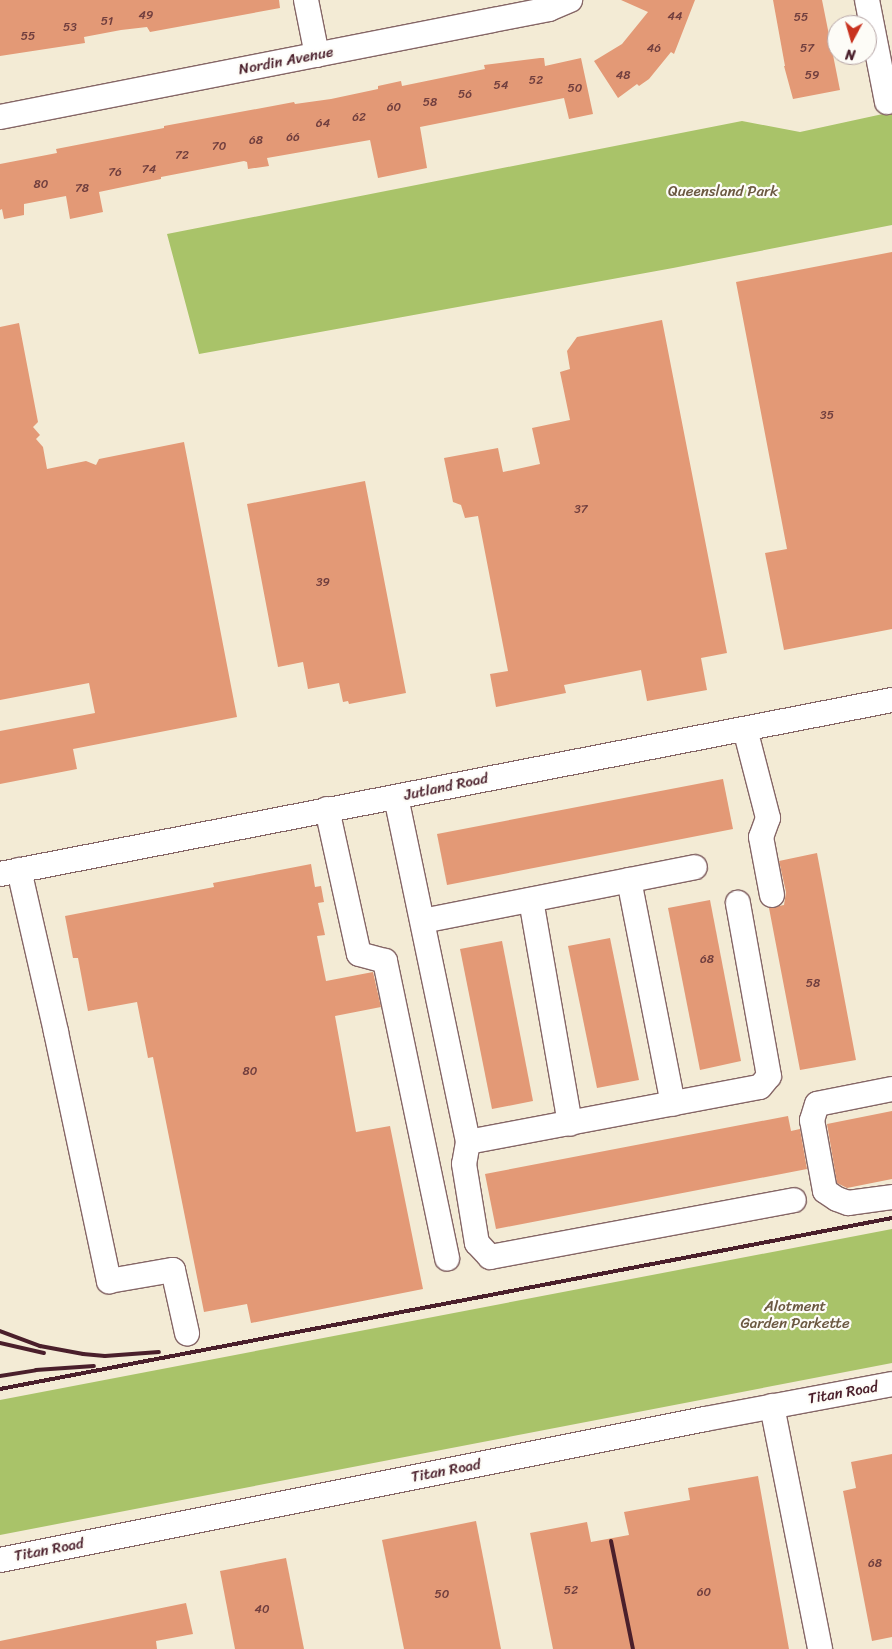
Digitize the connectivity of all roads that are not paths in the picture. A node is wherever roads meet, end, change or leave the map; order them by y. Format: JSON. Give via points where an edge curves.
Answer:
{"nodes":[{"id":1,"x":306,"y":0,"type":"edge"},
{"id":2,"x":570,"y":0,"type":"edge"},
{"id":3,"x":867,"y":0,"type":"edge"},
{"id":4,"x":317,"y":55,"type":"junction"},
{"id":5,"x":886,"y":102,"type":"dead end"},
{"id":6,"x":0,"y":117,"type":"edge"},
{"id":7,"x":892,"y":700,"type":"edge"},
{"id":8,"x":746,"y":729,"type":"junction"},
{"id":9,"x":396,"y":797,"type":"junction"},
{"id":10,"x":328,"y":809,"type":"junction"},
{"id":11,"x":695,"y":867,"type":"dead end"},
{"id":12,"x":9,"y":872,"type":"edge"},
{"id":13,"x":629,"y":880,"type":"junction"},
{"id":14,"x":772,"y":896,"type":"dead end"},
{"id":15,"x":531,"y":900,"type":"junction"},
{"id":16,"x":738,"y":904,"type":"dead end"},
{"id":17,"x":423,"y":921,"type":"junction"},
{"id":18,"x":892,"y":1089,"type":"edge"},
{"id":19,"x":673,"y":1104,"type":"junction"},
{"id":20,"x":570,"y":1124,"type":"junction"},
{"id":21,"x":468,"y":1142,"type":"junction"},
{"id":22,"x":892,"y":1197,"type":"edge"},
{"id":23,"x":794,"y":1200,"type":"dead end"},
{"id":24,"x":447,"y":1259,"type":"dead end"},
{"id":25,"x":187,"y":1332,"type":"dead end"},
{"id":26,"x":892,"y":1384,"type":"edge"},
{"id":27,"x":772,"y":1406,"type":"junction"},
{"id":28,"x":0,"y":1560,"type":"edge"},
{"id":29,"x":820,"y":1649,"type":"edge"}],
"edges":[{"from":1,"to":4,"type":"street"},
{"from":2,"to":4,"type":"street","name":"Nordin Avenue","via":[[549,9]]},
{"from":3,"to":5,"type":"street"},
{"from":4,"to":6,"type":"street","name":"Nordin Avenue"},
{"from":7,"to":8,"type":"street","name":"Jutland Road"},
{"from":8,"to":9,"type":"street","name":"Jutland Road"},
{"from":8,"to":14,"type":"street","via":[[768,818],[761,837]]},
{"from":9,"to":10,"type":"street","name":"Jutland Road"},
{"from":9,"to":17,"type":"street"},
{"from":10,"to":12,"type":"street","name":"Jutland Road"},
{"from":10,"to":24,"type":"street","via":[[359,954],[384,961]]},
{"from":11,"to":13,"type":"street"},
{"from":12,"to":25,"type":"street","via":[[109,1281],[173,1270]]},
{"from":13,"to":15,"type":"street"},
{"from":13,"to":19,"type":"street"},
{"from":15,"to":17,"type":"street"},
{"from":15,"to":20,"type":"street"},
{"from":16,"to":19,"type":"street","via":[[769,1076],[760,1087]]},
{"from":17,"to":21,"type":"street"},
{"from":18,"to":22,"type":"street","via":[[817,1104],[812,1120],[825,1191],[848,1203]]},
{"from":19,"to":20,"type":"street"},
{"from":20,"to":21,"type":"street"},
{"from":21,"to":23,"type":"street","via":[[464,1164],[477,1243],[490,1257]]},
{"from":26,"to":27,"type":"street","name":"Titan Road"},
{"from":27,"to":28,"type":"street","name":"Titan Road"},
{"from":27,"to":29,"type":"street"}]}
